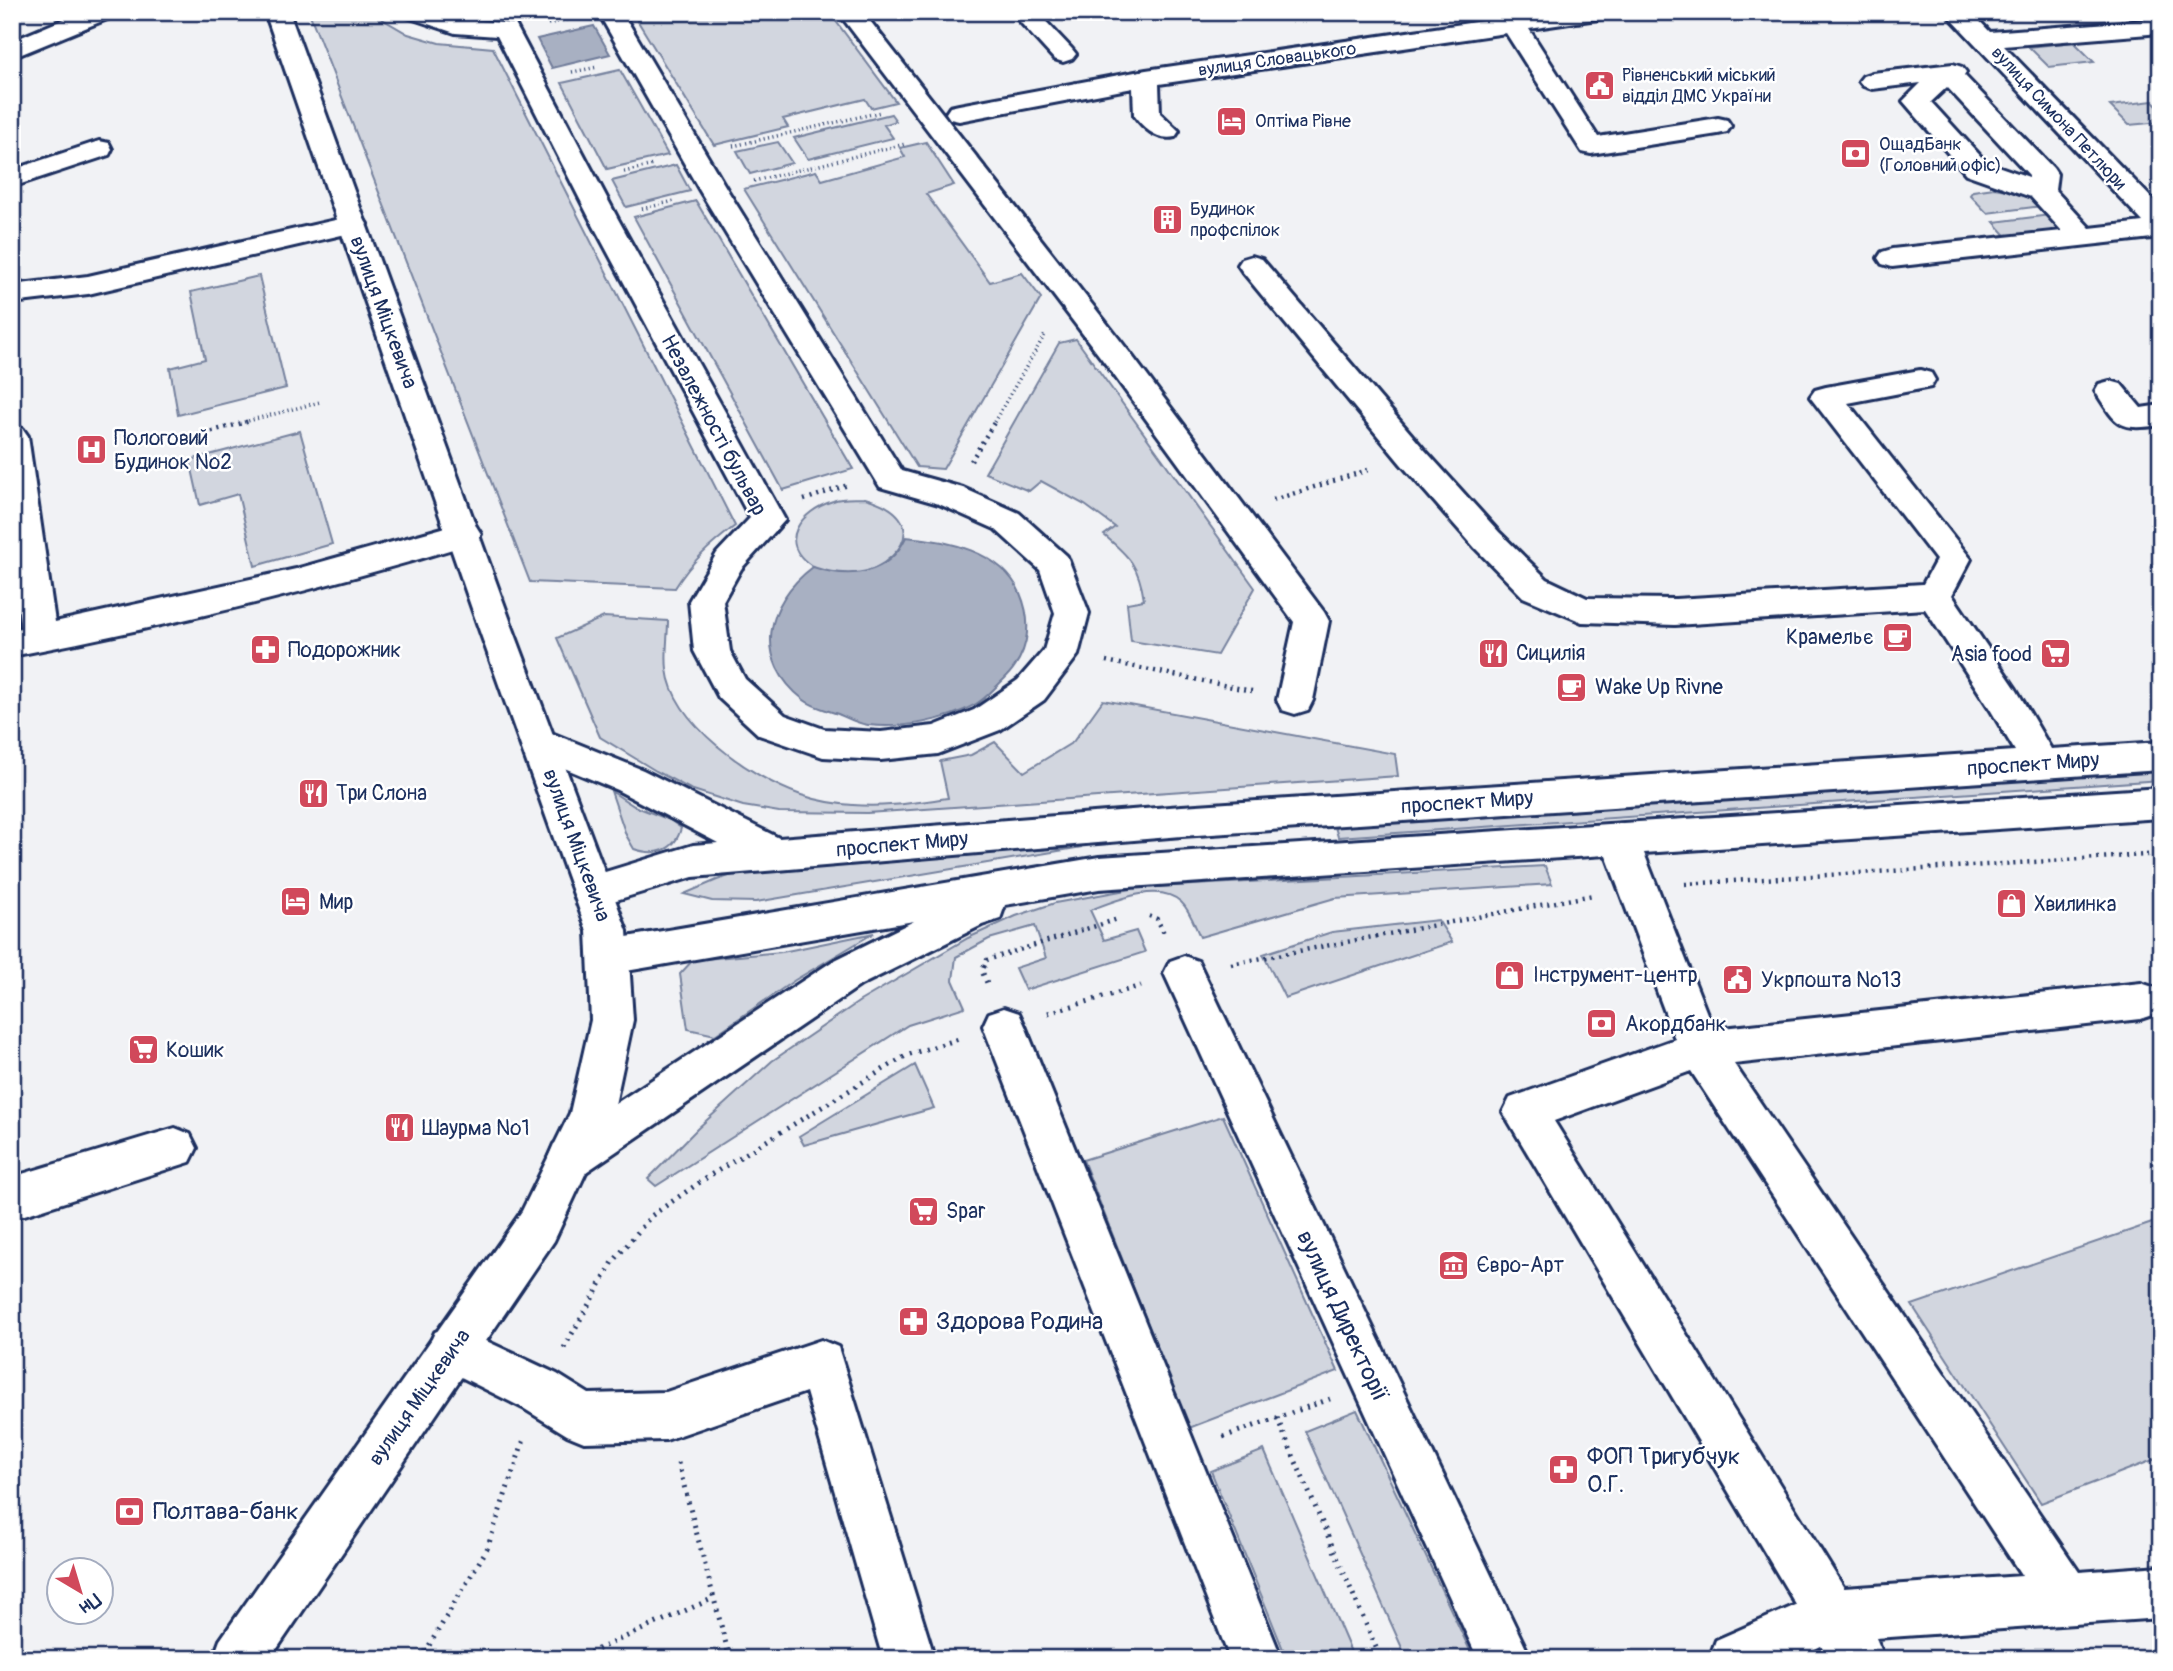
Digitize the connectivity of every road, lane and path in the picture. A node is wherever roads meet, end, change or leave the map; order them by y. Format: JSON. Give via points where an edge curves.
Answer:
{"nodes":[{"id":1,"x":103,"y":12,"type":"edge"},
{"id":2,"x":277,"y":12,"type":"edge"},
{"id":3,"x":416,"y":12,"type":"edge"},
{"id":4,"x":610,"y":12,"type":"edge"},
{"id":5,"x":850,"y":12,"type":"edge"},
{"id":6,"x":1023,"y":12,"type":"edge"},
{"id":7,"x":1597,"y":12,"type":"edge"},
{"id":8,"x":1958,"y":12,"type":"edge"},
{"id":9,"x":577,"y":18,"type":"dead end"},
{"id":10,"x":1513,"y":24,"type":"junction"},
{"id":11,"x":2161,"y":26,"type":"edge"},
{"id":12,"x":506,"y":29,"type":"junction"},
{"id":13,"x":1985,"y":40,"type":"junction"},
{"id":14,"x":12,"y":50,"type":"edge"},
{"id":15,"x":1063,"y":54,"type":"dead end"},
{"id":16,"x":636,"y":58,"type":"junction"},
{"id":17,"x":2008,"y":64,"type":"junction"},
{"id":18,"x":1948,"y":73,"type":"junction"},
{"id":19,"x":1146,"y":78,"type":"junction"},
{"id":20,"x":534,"y":81,"type":"junction"},
{"id":21,"x":1872,"y":81,"type":"dead end"},
{"id":22,"x":919,"y":103,"type":"junction"},
{"id":23,"x":951,"y":124,"type":"junction"},
{"id":24,"x":1718,"y":126,"type":"dead end"},
{"id":25,"x":1166,"y":131,"type":"dead end"},
{"id":26,"x":99,"y":149,"type":"dead end"},
{"id":27,"x":694,"y":156,"type":"junction"},
{"id":28,"x":12,"y":179,"type":"edge"},
{"id":29,"x":585,"y":181,"type":"junction"},
{"id":30,"x":714,"y":191,"type":"junction"},
{"id":31,"x":2041,"y":191,"type":"junction"},
{"id":32,"x":604,"y":219,"type":"junction"},
{"id":33,"x":353,"y":224,"type":"junction"},
{"id":34,"x":2161,"y":227,"type":"edge"},
{"id":35,"x":2083,"y":237,"type":"junction"},
{"id":36,"x":1892,"y":258,"type":"dead end"},
{"id":37,"x":1252,"y":265,"type":"dead end"},
{"id":38,"x":12,"y":294,"type":"edge"},
{"id":39,"x":1068,"y":296,"type":"junction"},
{"id":40,"x":1920,"y":380,"type":"dead end"},
{"id":41,"x":2109,"y":391,"type":"dead end"},
{"id":42,"x":320,"y":402,"type":"dead end"},
{"id":43,"x":2161,"y":415,"type":"edge"},
{"id":44,"x":12,"y":436,"type":"edge"},
{"id":45,"x":170,"y":442,"type":"dead end"},
{"id":46,"x":1412,"y":456,"type":"junction"},
{"id":47,"x":891,"y":479,"type":"junction"},
{"id":48,"x":951,"y":496,"type":"junction"},
{"id":49,"x":1234,"y":513,"type":"junction"},
{"id":50,"x":768,"y":520,"type":"junction"},
{"id":51,"x":464,"y":534,"type":"junction"},
{"id":52,"x":1934,"y":596,"type":"junction"},
{"id":53,"x":26,"y":640,"type":"edge"},
{"id":54,"x":1060,"y":655,"type":"junction"},
{"id":55,"x":1295,"y":700,"type":"joint"},
{"id":56,"x":539,"y":742,"type":"junction"},
{"id":57,"x":2161,"y":756,"type":"edge"},
{"id":58,"x":2041,"y":764,"type":"junction"},
{"id":59,"x":2161,"y":803,"type":"edge"},
{"id":60,"x":1619,"y":839,"type":"junction"},
{"id":61,"x":774,"y":854,"type":"junction"},
{"id":62,"x":1099,"y":873,"type":"junction"},
{"id":63,"x":593,"y":891,"type":"junction"},
{"id":64,"x":1139,"y":912,"type":"dead end"},
{"id":65,"x":1127,"y":916,"type":"dead end"},
{"id":66,"x":1157,"y":919,"type":"dead end"},
{"id":67,"x":609,"y":957,"type":"junction"},
{"id":68,"x":1184,"y":973,"type":"dead end"},
{"id":69,"x":2141,"y":1001,"type":"dead end"},
{"id":70,"x":998,"y":1010,"type":"joint"},
{"id":71,"x":1700,"y":1049,"type":"junction"},
{"id":72,"x":175,"y":1148,"type":"dead end"},
{"id":73,"x":570,"y":1158,"type":"junction"},
{"id":74,"x":12,"y":1198,"type":"edge"},
{"id":75,"x":452,"y":1348,"type":"junction"},
{"id":76,"x":1374,"y":1384,"type":"junction"},
{"id":77,"x":666,"y":1416,"type":"junction"},
{"id":78,"x":1277,"y":1418,"type":"junction"},
{"id":79,"x":1175,"y":1455,"type":"junction"},
{"id":80,"x":2161,"y":1592,"type":"edge"},
{"id":81,"x":714,"y":1598,"type":"junction"},
{"id":82,"x":2067,"y":1599,"type":"junction"},
{"id":83,"x":1831,"y":1615,"type":"junction"},
{"id":84,"x":425,"y":1651,"type":"dead end"},
{"id":85,"x":239,"y":1659,"type":"edge"},
{"id":86,"x":440,"y":1659,"type":"edge"},
{"id":87,"x":575,"y":1659,"type":"edge"},
{"id":88,"x":730,"y":1659,"type":"edge"},
{"id":89,"x":909,"y":1659,"type":"edge"},
{"id":90,"x":1256,"y":1659,"type":"edge"},
{"id":91,"x":1381,"y":1659,"type":"edge"},
{"id":92,"x":1505,"y":1659,"type":"edge"},
{"id":93,"x":1735,"y":1659,"type":"edge"},
{"id":94,"x":1859,"y":1659,"type":"edge"}],
"edges":[{"from":1,"to":14,"type":"street"},
{"from":2,"to":33,"type":"street","name":"вулиця Міцкевича"},
{"from":3,"to":12,"type":"street","via":[[455,26]]},
{"from":4,"to":16,"type":"street"},
{"from":5,"to":22,"type":"street"},
{"from":6,"to":15,"type":"street"},
{"from":7,"to":10,"type":"street","name":"вулиця Словацького"},
{"from":8,"to":13,"type":"street","name":"вулиця Симона Петлюри"},
{"from":9,"to":12,"type":"path"},
{"from":10,"to":19,"type":"street","name":"вулиця Словацького"},
{"from":10,"to":24,"type":"street","via":[[1591,146]]},
{"from":11,"to":13,"type":"street"},
{"from":12,"to":20,"type":"street","name":"Незалежності бульвар"},
{"from":13,"to":17,"type":"street","name":"вулиця Симона Петлюри"},
{"from":16,"to":20,"type":"path"},
{"from":16,"to":27,"type":"street"},
{"from":17,"to":18,"type":"street"},
{"from":17,"to":34,"type":"street","name":"вулиця Симона Петлюри"},
{"from":18,"to":21,"type":"street"},
{"from":18,"to":31,"type":"street","via":[[2043,174]]},
{"from":18,"to":31,"type":"street","via":[[1916,101],[1976,168]]},
{"from":19,"to":23,"type":"street","name":"вулиця Словацького"},
{"from":19,"to":25,"type":"street","via":[[1147,115]]},
{"from":20,"to":29,"type":"street","name":"Незалежності бульвар"},
{"from":22,"to":23,"type":"street"},
{"from":22,"to":27,"type":"path"},
{"from":23,"to":30,"type":"path"},
{"from":23,"to":39,"type":"street"},
{"from":26,"to":28,"type":"street"},
{"from":27,"to":29,"type":"path"},
{"from":27,"to":30,"type":"street"},
{"from":29,"to":32,"type":"street","name":"Незалежності бульвар"},
{"from":30,"to":32,"type":"path"},
{"from":30,"to":47,"type":"street"},
{"from":31,"to":35,"type":"street"},
{"from":32,"to":50,"type":"street","name":"Незалежності бульвар"},
{"from":33,"to":38,"type":"street","via":[[88,285]]},
{"from":33,"to":51,"type":"street","name":"вулиця Міцкевича"},
{"from":34,"to":35,"type":"street"},
{"from":35,"to":36,"type":"street"},
{"from":37,"to":46,"type":"street"},
{"from":39,"to":48,"type":"path"},
{"from":39,"to":49,"type":"street"},
{"from":40,"to":52,"type":"street","via":[[1826,397],[1954,559]]},
{"from":41,"to":43,"type":"street","via":[[2133,419]]},
{"from":42,"to":45,"type":"path"},
{"from":44,"to":53,"type":"street"},
{"from":46,"to":49,"type":"path"},
{"from":46,"to":52,"type":"street","via":[[1535,588],[1583,610],[1675,612]]},
{"from":47,"to":48,"type":"street","name":"Незалежності бульвар"},
{"from":47,"to":50,"type":"path","via":[[824,492],[790,505]]},
{"from":48,"to":54,"type":"street","name":"Незалежності бульвар","via":[[1007,522],[1055,564],[1072,613]]},
{"from":49,"to":55,"type":"street","via":[[1312,621]]},
{"from":50,"to":54,"type":"street","name":"Незалежності бульвар","via":[[729,561],[706,601],[712,651],[732,688],[772,725],[823,743],[881,746],[938,740],[987,720],[1031,690]]},
{"from":51,"to":53,"type":"street","via":[[369,564]]},
{"from":51,"to":56,"type":"street","name":"вулиця Міцкевича"},
{"from":52,"to":58,"type":"street"},
{"from":54,"to":55,"type":"path"},
{"from":56,"to":61,"type":"street","via":[[630,780]]},
{"from":56,"to":63,"type":"street","name":"вулиця Міцкевича"},
{"from":57,"to":58,"type":"street","name":"проспект Миру"},
{"from":58,"to":61,"type":"street","name":"проспект Миру","via":[[1182,821]]},
{"from":59,"to":60,"type":"street"},
{"from":60,"to":62,"type":"street"},
{"from":60,"to":71,"type":"street"},
{"from":61,"to":63,"type":"street","name":"проспект Миру","via":[[693,860]]},
{"from":62,"to":67,"type":"street"},
{"from":62,"to":73,"type":"street","via":[[970,912],[847,973]]},
{"from":63,"to":67,"type":"street","name":"вулиця Міцкевича","via":[[607,931]]},
{"from":64,"to":66,"type":"path"},
{"from":65,"to":70,"type":"path","via":[[987,960],[982,971]]},
{"from":67,"to":73,"type":"street","name":"вулиця Міцкевича","via":[[612,1020],[591,1114]]},
{"from":68,"to":76,"type":"street","name":"вулиця Директорії"},
{"from":69,"to":71,"type":"street"},
{"from":70,"to":79,"type":"street"},
{"from":71,"to":82,"type":"street"},
{"from":71,"to":83,"type":"street","via":[[1525,1112]]},
{"from":72,"to":74,"type":"street"},
{"from":73,"to":75,"type":"street","name":"вулиця Міцкевича","via":[[538,1226]]},
{"from":75,"to":77,"type":"street","via":[[584,1418]]},
{"from":75,"to":85,"type":"street","name":"вулиця Міцкевича"},
{"from":76,"to":78,"type":"path"},
{"from":76,"to":92,"type":"street","name":"вулиця Директорії"},
{"from":77,"to":81,"type":"path"},
{"from":77,"to":89,"type":"street","via":[[821,1363]]},
{"from":78,"to":79,"type":"path"},
{"from":78,"to":91,"type":"path"},
{"from":79,"to":90,"type":"street"},
{"from":80,"to":82,"type":"street"},
{"from":81,"to":87,"type":"path"},
{"from":81,"to":88,"type":"path"},
{"from":82,"to":83,"type":"street"},
{"from":83,"to":93,"type":"street"},
{"from":83,"to":94,"type":"street"},
{"from":84,"to":86,"type":"path"}]}
